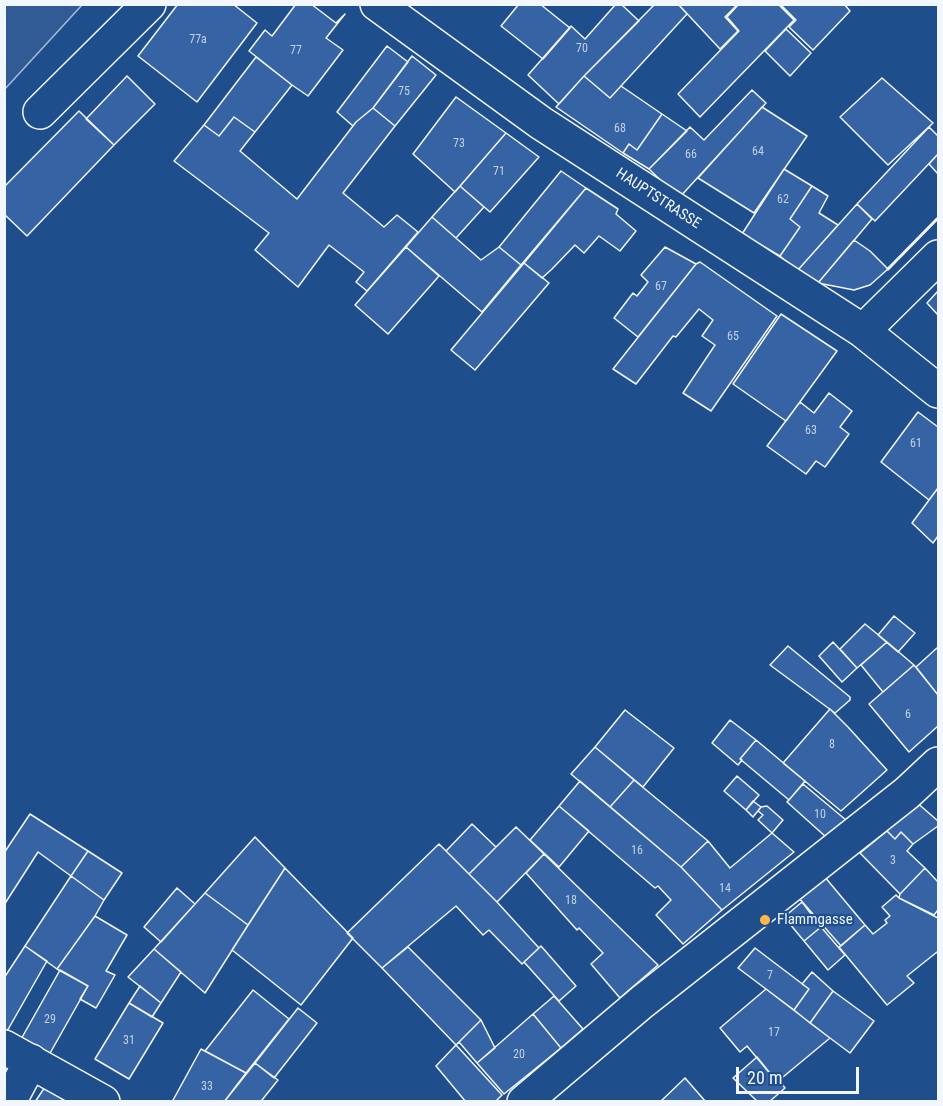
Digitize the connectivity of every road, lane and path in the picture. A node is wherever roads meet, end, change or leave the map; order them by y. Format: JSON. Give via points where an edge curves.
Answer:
{"nodes":[{"id":1,"x":149,"y":4,"type":"edge"},
{"id":2,"x":377,"y":4,"type":"edge"},
{"id":3,"x":40,"y":112,"type":"dead end"},
{"id":4,"x":939,"y":257,"type":"edge"},
{"id":5,"x":863,"y":331,"type":"junction"},
{"id":6,"x":939,"y":391,"type":"edge"},
{"id":7,"x":939,"y":764,"type":"edge"},
{"id":8,"x":18,"y":1054,"type":"edge"},
{"id":9,"x":9,"y":1101,"type":"edge"},
{"id":10,"x":103,"y":1101,"type":"edge"},
{"id":11,"x":524,"y":1101,"type":"edge"}],
"edges":[{"from":1,"to":3,"type":"street"},
{"from":2,"to":5,"type":"street","name":"HAUPTSTRASSE","via":[[541,123]]},
{"from":4,"to":5,"type":"street"},
{"from":5,"to":6,"type":"street","name":"HAUPTSTRASSE"},
{"from":7,"to":11,"type":"street"},
{"from":8,"to":9,"type":"street"},
{"from":8,"to":10,"type":"street"}]}
